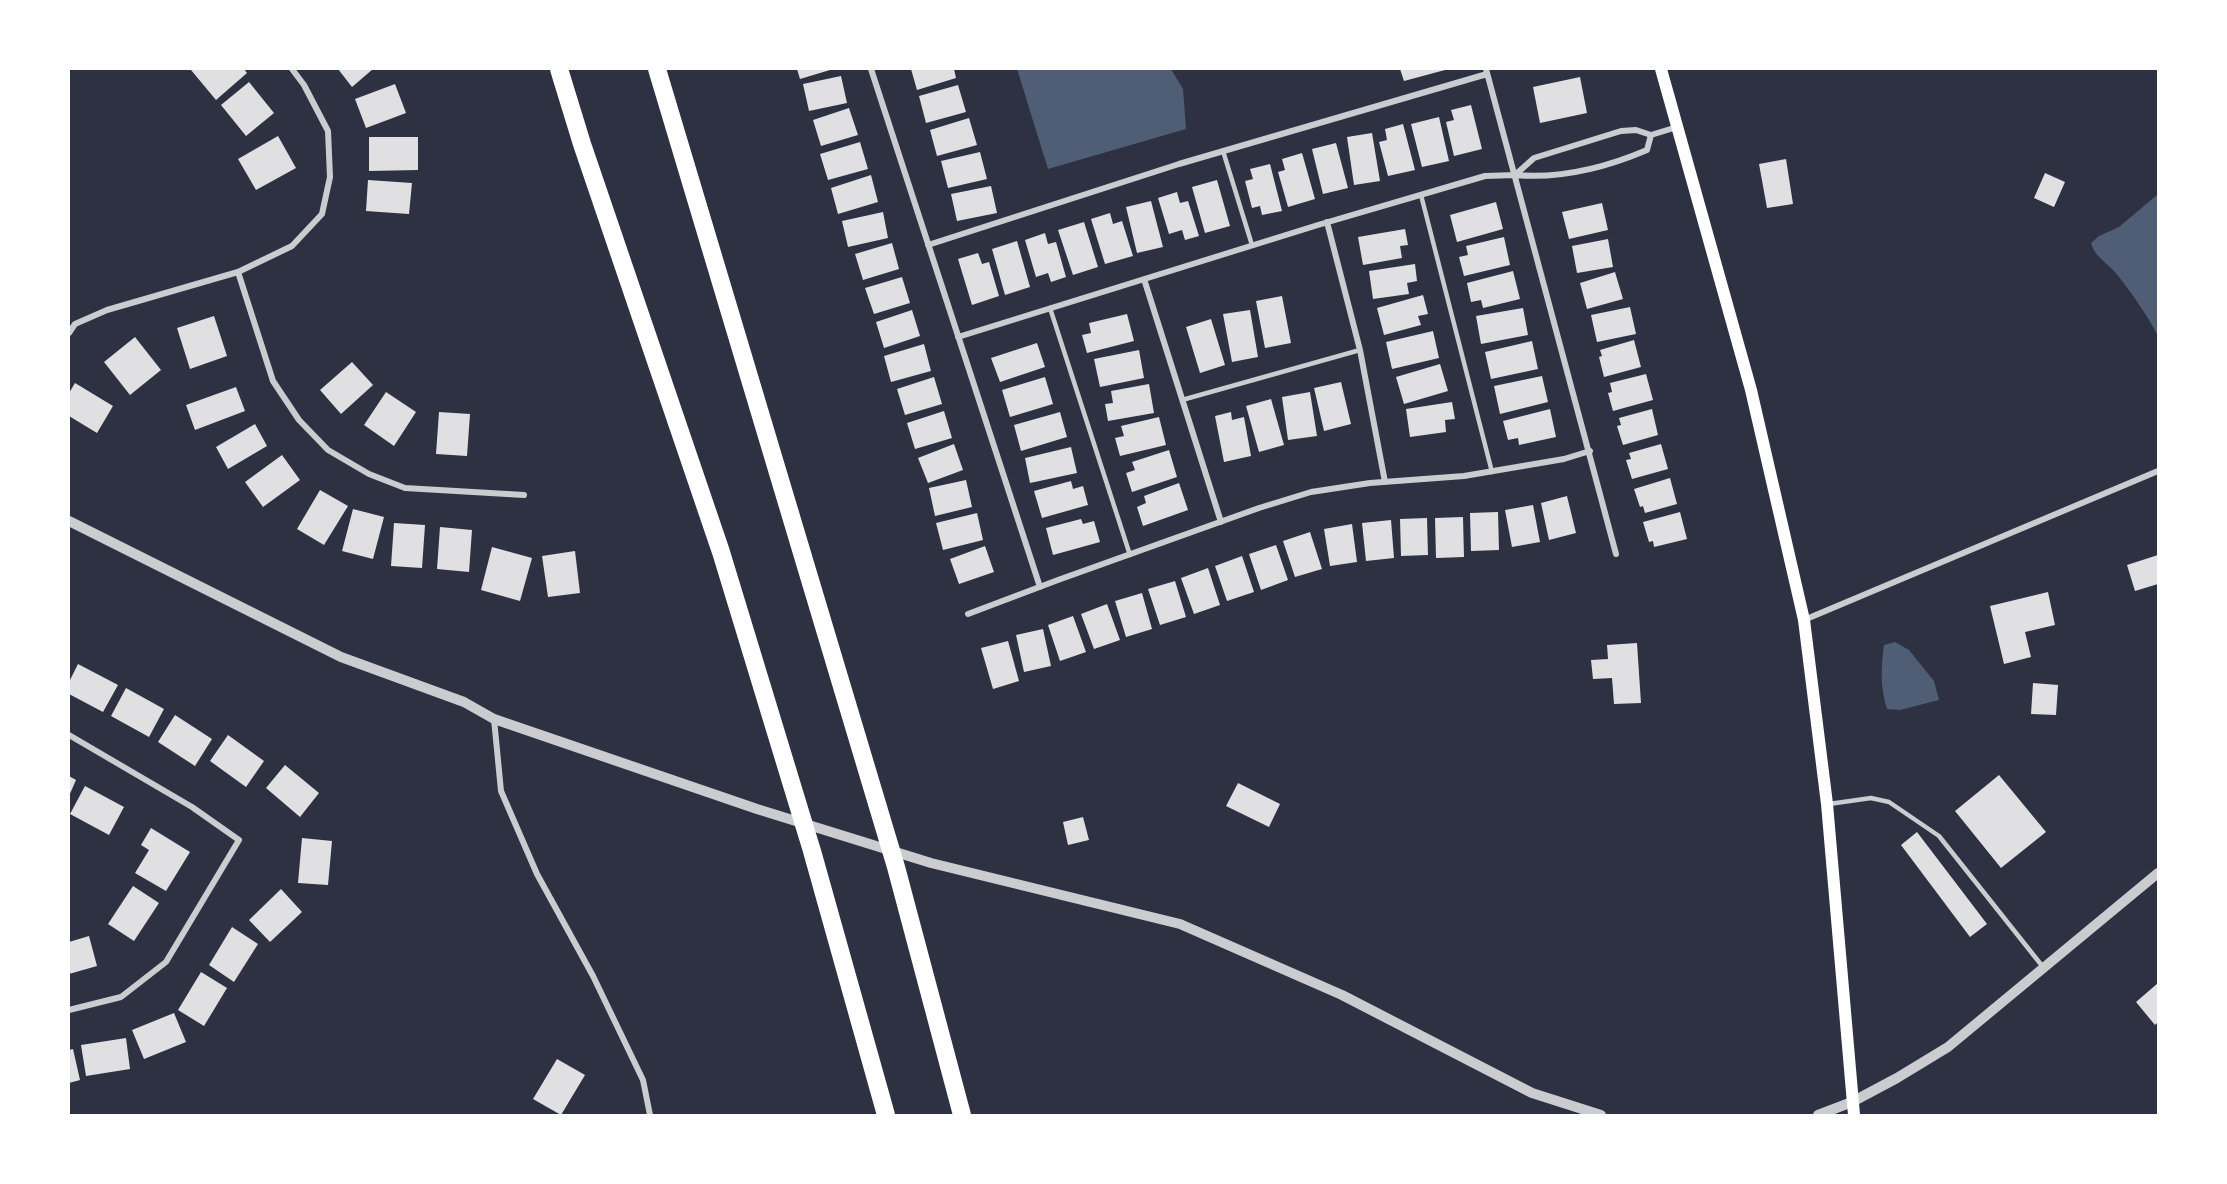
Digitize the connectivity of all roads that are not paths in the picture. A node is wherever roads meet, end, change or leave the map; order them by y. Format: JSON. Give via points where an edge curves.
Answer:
{"nodes":[{"id":1,"x":292,"y":69,"type":"edge"},
{"id":2,"x":559,"y":69,"type":"edge"},
{"id":3,"x":657,"y":69,"type":"edge"},
{"id":4,"x":871,"y":69,"type":"edge"},
{"id":5,"x":1661,"y":69,"type":"edge"},
{"id":6,"x":1486,"y":72,"type":"edge"},
{"id":7,"x":1677,"y":127,"type":"junction"},
{"id":8,"x":1651,"y":135,"type":"junction"},
{"id":9,"x":1223,"y":151,"type":"junction"},
{"id":10,"x":1515,"y":176,"type":"junction"},
{"id":11,"x":1421,"y":195,"type":"junction"},
{"id":12,"x":1327,"y":222,"type":"junction"},
{"id":13,"x":928,"y":245,"type":"junction"},
{"id":14,"x":1252,"y":245,"type":"junction"},
{"id":15,"x":238,"y":272,"type":"junction"},
{"id":16,"x":1144,"y":279,"type":"junction"},
{"id":17,"x":1050,"y":308,"type":"junction"},
{"id":18,"x":69,"y":318,"type":"edge"},
{"id":19,"x":75,"y":324,"type":"junction"},
{"id":20,"x":69,"y":333,"type":"edge"},
{"id":21,"x":958,"y":337,"type":"junction"},
{"id":22,"x":1360,"y":350,"type":"junction"},
{"id":23,"x":1182,"y":400,"type":"junction"},
{"id":24,"x":1590,"y":451,"type":"junction"},
{"id":25,"x":2158,"y":471,"type":"edge"},
{"id":26,"x":1492,"y":472,"type":"junction"},
{"id":27,"x":1385,"y":482,"type":"junction"},
{"id":28,"x":524,"y":495,"type":"dead end"},
{"id":29,"x":69,"y":521,"type":"edge"},
{"id":30,"x":1221,"y":522,"type":"junction"},
{"id":31,"x":1130,"y":555,"type":"junction"},
{"id":32,"x":1616,"y":555,"type":"dead end"},
{"id":33,"x":1040,"y":587,"type":"junction"},
{"id":34,"x":968,"y":614,"type":"dead end"},
{"id":35,"x":1804,"y":620,"type":"junction"},
{"id":36,"x":494,"y":719,"type":"junction"},
{"id":37,"x":69,"y":735,"type":"edge"},
{"id":38,"x":1827,"y":804,"type":"junction"},
{"id":39,"x":2158,"y":873,"type":"edge"},
{"id":40,"x":2043,"y":967,"type":"junction"},
{"id":41,"x":69,"y":1010,"type":"edge"},
{"id":42,"x":1853,"y":1109,"type":"edge"},
{"id":43,"x":650,"y":1115,"type":"edge"},
{"id":44,"x":886,"y":1115,"type":"edge"},
{"id":45,"x":962,"y":1115,"type":"edge"},
{"id":46,"x":1601,"y":1115,"type":"edge"},
{"id":47,"x":1818,"y":1115,"type":"edge"}],
"edges":[{"from":1,"to":15,"type":"street","via":[[328,131],[330,177],[322,214],[292,246]]},
{"from":2,"to":44,"type":"highway","via":[[724,563],[812,851]]},
{"from":3,"to":45,"type":"highway","via":[[896,867]]},
{"from":4,"to":13,"type":"street"},
{"from":5,"to":7,"type":"main road"},
{"from":6,"to":9,"type":"street"},
{"from":6,"to":10,"type":"street"},
{"from":7,"to":8,"type":"street"},
{"from":7,"to":35,"type":"main road","via":[[1751,390]]},
{"from":8,"to":10,"type":"street","via":[[1621,131],[1534,158]]},
{"from":8,"to":10,"type":"street","via":[[1647,150],[1627,158],[1566,175]]},
{"from":9,"to":13,"type":"street"},
{"from":9,"to":14,"type":"lane"},
{"from":10,"to":11,"type":"street","via":[[1485,176]]},
{"from":10,"to":24,"type":"street"},
{"from":11,"to":12,"type":"street"},
{"from":11,"to":26,"type":"lane"},
{"from":12,"to":14,"type":"street"},
{"from":12,"to":22,"type":"street"},
{"from":13,"to":21,"type":"street"},
{"from":14,"to":16,"type":"street"},
{"from":15,"to":19,"type":"street","via":[[107,310]]},
{"from":15,"to":28,"type":"street","via":[[273,381],[299,420],[328,450],[369,474],[405,488]]},
{"from":16,"to":17,"type":"street"},
{"from":16,"to":23,"type":"street"},
{"from":17,"to":21,"type":"street"},
{"from":17,"to":31,"type":"lane"},
{"from":18,"to":19,"type":"street"},
{"from":19,"to":20,"type":"street"},
{"from":21,"to":33,"type":"street"},
{"from":22,"to":23,"type":"lane"},
{"from":22,"to":27,"type":"street"},
{"from":23,"to":30,"type":"street"},
{"from":24,"to":26,"type":"street"},
{"from":24,"to":32,"type":"street"},
{"from":25,"to":35,"type":"street"},
{"from":26,"to":27,"type":"street"},
{"from":27,"to":30,"type":"street","via":[[1311,492]]},
{"from":29,"to":36,"type":"street","via":[[341,657],[464,702]]},
{"from":30,"to":31,"type":"street"},
{"from":31,"to":33,"type":"street"},
{"from":33,"to":34,"type":"street"},
{"from":35,"to":38,"type":"main road"},
{"from":36,"to":43,"type":"street","via":[[501,791],[537,874],[593,976],[643,1080]]},
{"from":36,"to":46,"type":"street","via":[[757,809],[931,862],[1180,924],[1342,996],[1532,1093]]},
{"from":37,"to":41,"type":"street","via":[[192,807],[239,840],[166,962],[121,997]]},
{"from":38,"to":40,"type":"lane","via":[[1871,798],[1889,802],[1939,836]]},
{"from":38,"to":42,"type":"main road"},
{"from":39,"to":40,"type":"street"},
{"from":40,"to":42,"type":"street","via":[[1948,1047]]},
{"from":42,"to":47,"type":"street"}]}
